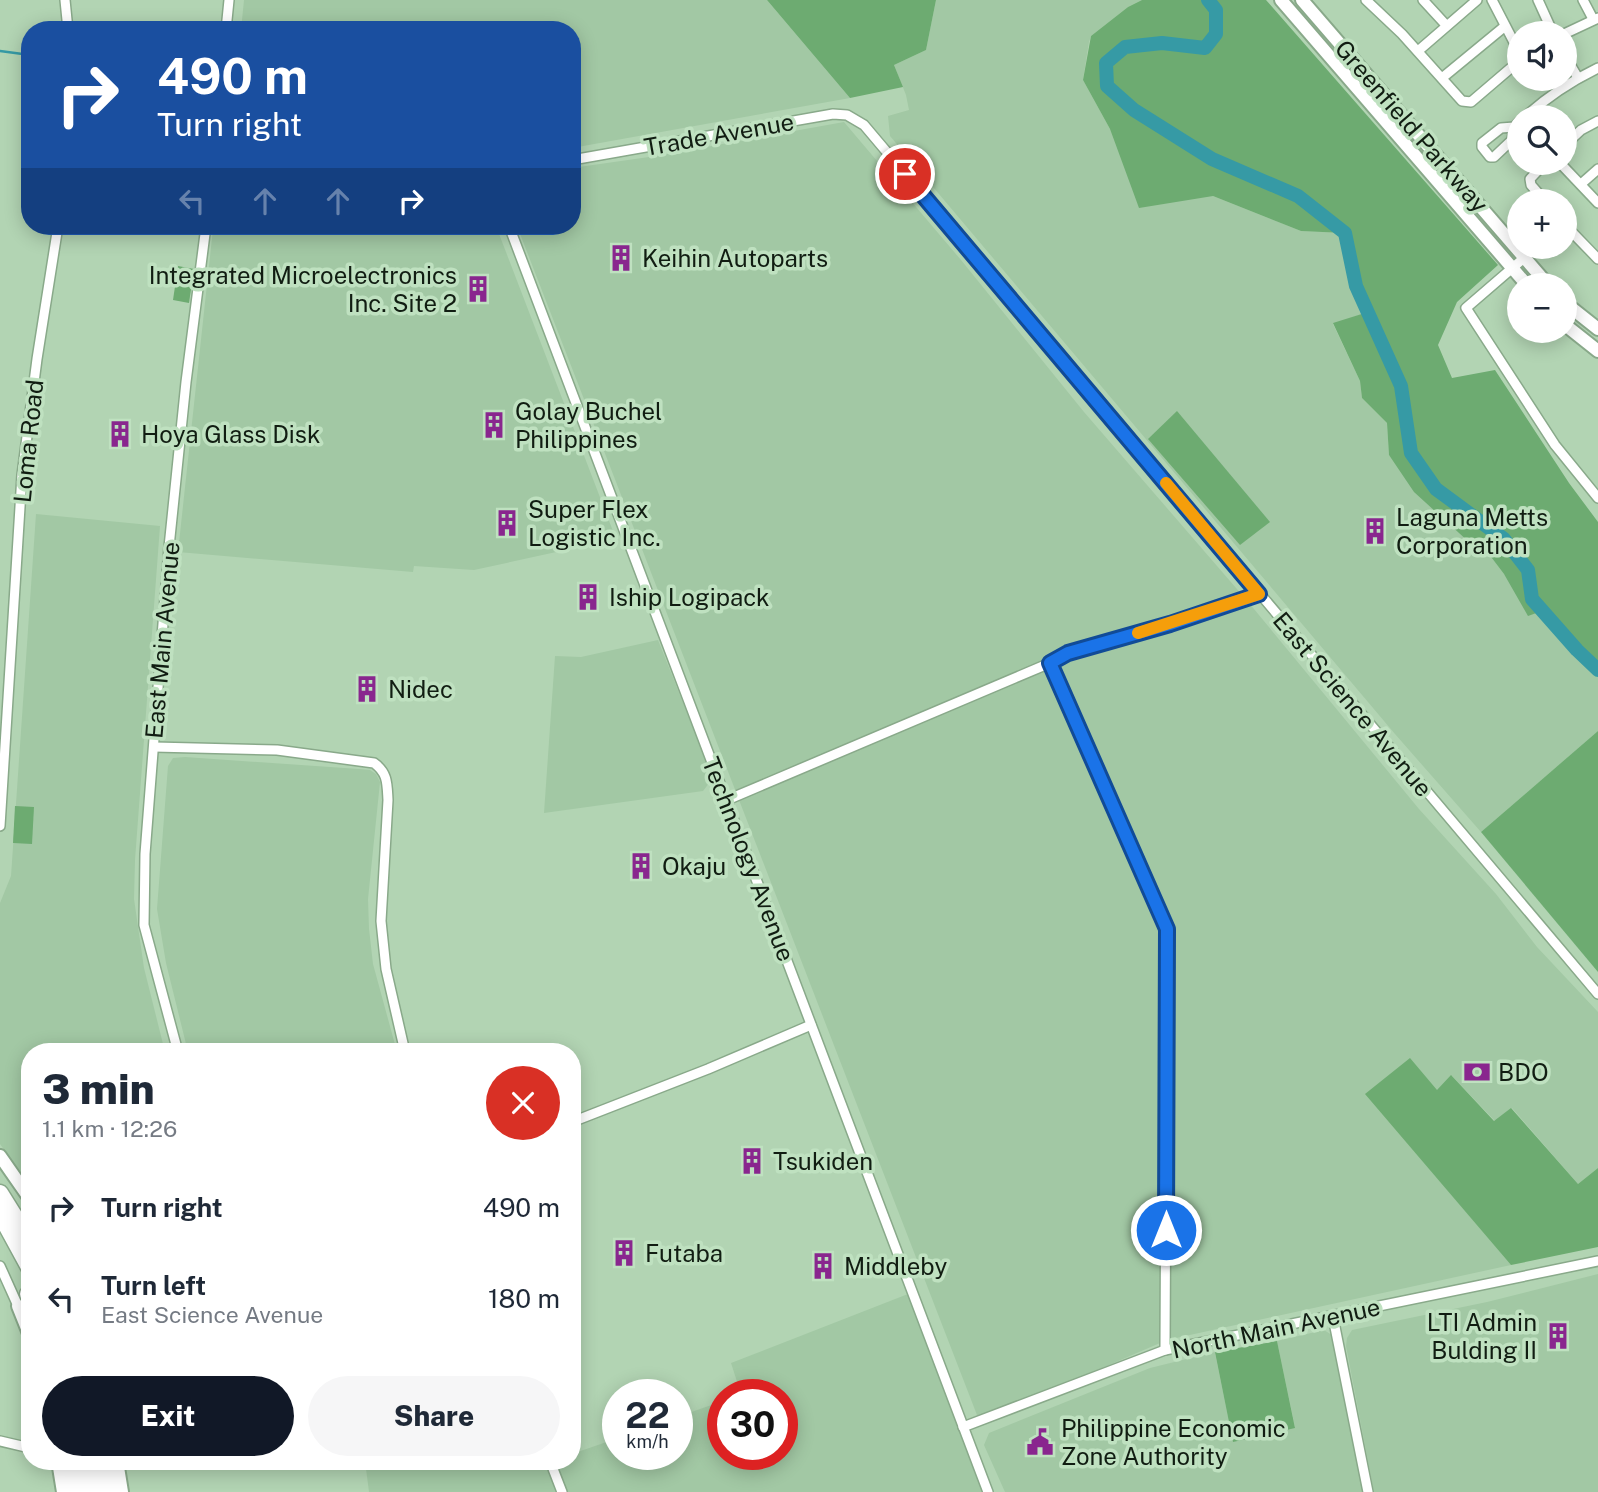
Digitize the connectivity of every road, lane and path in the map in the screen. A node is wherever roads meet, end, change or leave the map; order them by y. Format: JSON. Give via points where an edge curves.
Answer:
{"nodes":[{"id":1,"x":65,"y":0,"type":"edge"},
{"id":2,"x":229,"y":0,"type":"edge"},
{"id":3,"x":1281,"y":0,"type":"edge"},
{"id":4,"x":1302,"y":0,"type":"edge"},
{"id":5,"x":1366,"y":0,"type":"edge"},
{"id":6,"x":1423,"y":0,"type":"edge"},
{"id":7,"x":1477,"y":0,"type":"edge"},
{"id":8,"x":1492,"y":0,"type":"edge"},
{"id":9,"x":1538,"y":0,"type":"edge"},
{"id":10,"x":1583,"y":0,"type":"edge"},
{"id":11,"x":1595,"y":19,"type":"edge"},
{"id":12,"x":67,"y":21,"type":"edge"},
{"id":13,"x":227,"y":21,"type":"edge"},
{"id":14,"x":1548,"y":21,"type":"edge"},
{"id":15,"x":1446,"y":24,"type":"junction"},
{"id":16,"x":1504,"y":27,"type":"junction"},
{"id":17,"x":1577,"y":28,"type":"edge"},
{"id":18,"x":1507,"y":32,"type":"edge"},
{"id":19,"x":1418,"y":51,"type":"junction"},
{"id":20,"x":1598,"y":68,"type":"edge"},
{"id":21,"x":1507,"y":71,"type":"edge"},
{"id":22,"x":1442,"y":78,"type":"junction"},
{"id":23,"x":1578,"y":78,"type":"joint"},
{"id":24,"x":1538,"y":105,"type":"edge"},
{"id":25,"x":1598,"y":121,"type":"edge"},
{"id":26,"x":864,"y":125,"type":"joint"},
{"id":27,"x":1577,"y":134,"type":"edge"},
{"id":28,"x":581,"y":158,"type":"edge"},
{"id":29,"x":1598,"y":169,"type":"edge"},
{"id":30,"x":1572,"y":175,"type":"edge"},
{"id":31,"x":1581,"y":184,"type":"junction"},
{"id":32,"x":1598,"y":202,"type":"edge"},
{"id":33,"x":57,"y":235,"type":"edge"},
{"id":34,"x":205,"y":235,"type":"edge"},
{"id":35,"x":512,"y":235,"type":"edge"},
{"id":36,"x":1577,"y":237,"type":"edge"},
{"id":37,"x":1507,"y":238,"type":"edge"},
{"id":38,"x":1523,"y":259,"type":"edge"},
{"id":39,"x":1525,"y":259,"type":"edge"},
{"id":40,"x":1598,"y":259,"type":"edge"},
{"id":41,"x":1512,"y":268,"type":"junction"},
{"id":42,"x":1516,"y":273,"type":"edge"},
{"id":43,"x":1538,"y":273,"type":"edge"},
{"id":44,"x":1577,"y":312,"type":"edge"},
{"id":45,"x":1598,"y":329,"type":"edge"},
{"id":46,"x":1577,"y":334,"type":"edge"},
{"id":47,"x":1598,"y":351,"type":"edge"},
{"id":48,"x":1598,"y":498,"type":"edge"},
{"id":49,"x":1259,"y":594,"type":"junction"},
{"id":50,"x":1050,"y":663,"type":"junction"},
{"id":51,"x":153,"y":747,"type":"junction"},
{"id":52,"x":727,"y":800,"type":"junction"},
{"id":53,"x":0,"y":826,"type":"edge"},
{"id":54,"x":1598,"y":994,"type":"edge"},
{"id":55,"x":811,"y":1025,"type":"junction"},
{"id":56,"x":176,"y":1043,"type":"edge"},
{"id":57,"x":403,"y":1043,"type":"edge"},
{"id":58,"x":581,"y":1118,"type":"edge"},
{"id":59,"x":0,"y":1156,"type":"edge"},
{"id":60,"x":21,"y":1186,"type":"edge"},
{"id":61,"x":0,"y":1193,"type":"edge"},
{"id":62,"x":0,"y":1214,"type":"edge"},
{"id":63,"x":21,"y":1227,"type":"edge"},
{"id":64,"x":21,"y":1252,"type":"edge"},
{"id":65,"x":1598,"y":1261,"type":"edge"},
{"id":66,"x":0,"y":1266,"type":"edge"},
{"id":67,"x":21,"y":1292,"type":"edge"},
{"id":68,"x":1333,"y":1317,"type":"junction"},
{"id":69,"x":1165,"y":1350,"type":"junction"},
{"id":70,"x":963,"y":1427,"type":"junction"},
{"id":71,"x":0,"y":1441,"type":"edge"},
{"id":72,"x":21,"y":1446,"type":"edge"},
{"id":73,"x":59,"y":1470,"type":"edge"},
{"id":74,"x":72,"y":1470,"type":"edge"},
{"id":75,"x":83,"y":1470,"type":"edge"},
{"id":76,"x":95,"y":1470,"type":"edge"},
{"id":77,"x":106,"y":1470,"type":"edge"},
{"id":78,"x":118,"y":1470,"type":"edge"},
{"id":79,"x":553,"y":1470,"type":"edge"},
{"id":80,"x":63,"y":1492,"type":"edge"},
{"id":81,"x":76,"y":1492,"type":"edge"},
{"id":82,"x":87,"y":1492,"type":"edge"},
{"id":83,"x":98,"y":1492,"type":"edge"},
{"id":84,"x":110,"y":1492,"type":"edge"},
{"id":85,"x":122,"y":1492,"type":"edge"},
{"id":86,"x":562,"y":1492,"type":"edge"},
{"id":87,"x":988,"y":1492,"type":"edge"},
{"id":88,"x":1368,"y":1492,"type":"edge"}],
"edges":[{"from":1,"to":12,"type":"street"},
{"from":2,"to":13,"type":"street"},
{"from":3,"to":41,"type":"main road","name":"Greenfield Parkway"},
{"from":4,"to":37,"type":"main road","name":"Greenfield Parkway"},
{"from":5,"to":19,"type":"street"},
{"from":6,"to":15,"type":"street"},
{"from":7,"to":15,"type":"street"},
{"from":8,"to":16,"type":"street"},
{"from":9,"to":14,"type":"street"},
{"from":10,"to":11,"type":"street"},
{"from":11,"to":17,"type":"street"},
{"from":15,"to":19,"type":"street"},
{"from":16,"to":18,"type":"street"},
{"from":16,"to":22,"type":"street"},
{"from":19,"to":22,"type":"street"},
{"from":20,"to":23,"type":"street"},
{"from":21,"to":22,"type":"street","via":[[1471,102],[1462,101]]},
{"from":23,"to":24,"type":"street"},
{"from":25,"to":27,"type":"street"},
{"from":26,"to":28,"type":"street","name":"Trade Avenue","via":[[833,114]]},
{"from":26,"to":49,"type":"street","name":"East Science Avenue"},
{"from":29,"to":31,"type":"street"},
{"from":30,"to":31,"type":"street"},
{"from":31,"to":32,"type":"street"},
{"from":33,"to":53,"type":"street","name":"Loma Road","via":[[22,475]]},
{"from":34,"to":51,"type":"street","name":"East Main Avenue","via":[[186,382]]},
{"from":35,"to":52,"type":"street","name":"Technology Avenue"},
{"from":36,"to":40,"type":"street"},
{"from":38,"to":41,"type":"street"},
{"from":39,"to":43,"type":"main road","name":"Greenfield Parkway"},
{"from":41,"to":42,"type":"main road","name":"Greenfield Parkway"},
{"from":41,"to":48,"type":"street","via":[[1466,308],[1555,445]]},
{"from":44,"to":45,"type":"main road"},
{"from":46,"to":47,"type":"main road"},
{"from":49,"to":50,"type":"street","via":[[1068,653]]},
{"from":49,"to":54,"type":"street","name":"East Science Avenue"},
{"from":50,"to":52,"type":"street"},
{"from":50,"to":69,"type":"street","via":[[1167,929]]},
{"from":51,"to":56,"type":"street","name":"East Main Avenue","via":[[144,925]]},
{"from":51,"to":57,"type":"street","via":[[277,750],[374,763],[383,769],[388,800],[381,921],[386,969]]},
{"from":52,"to":55,"type":"street","name":"Technology Avenue"},
{"from":55,"to":58,"type":"street"},
{"from":55,"to":70,"type":"street","name":"Technology Avenue"},
{"from":59,"to":60,"type":"main road"},
{"from":61,"to":63,"type":"highway"},
{"from":62,"to":64,"type":"highway"},
{"from":65,"to":68,"type":"street","name":"North Main Avenue"},
{"from":66,"to":67,"type":"street"},
{"from":68,"to":69,"type":"street","name":"North Main Avenue"},
{"from":68,"to":88,"type":"street"},
{"from":69,"to":70,"type":"street","name":"North Main Avenue"},
{"from":70,"to":87,"type":"street","name":"Technology Avenue"},
{"from":71,"to":72,"type":"street"},
{"from":73,"to":80,"type":"main road"},
{"from":74,"to":81,"type":"highway"},
{"from":75,"to":82,"type":"highway"},
{"from":76,"to":83,"type":"highway"},
{"from":77,"to":84,"type":"highway"},
{"from":78,"to":85,"type":"main road"},
{"from":79,"to":86,"type":"street"}]}
